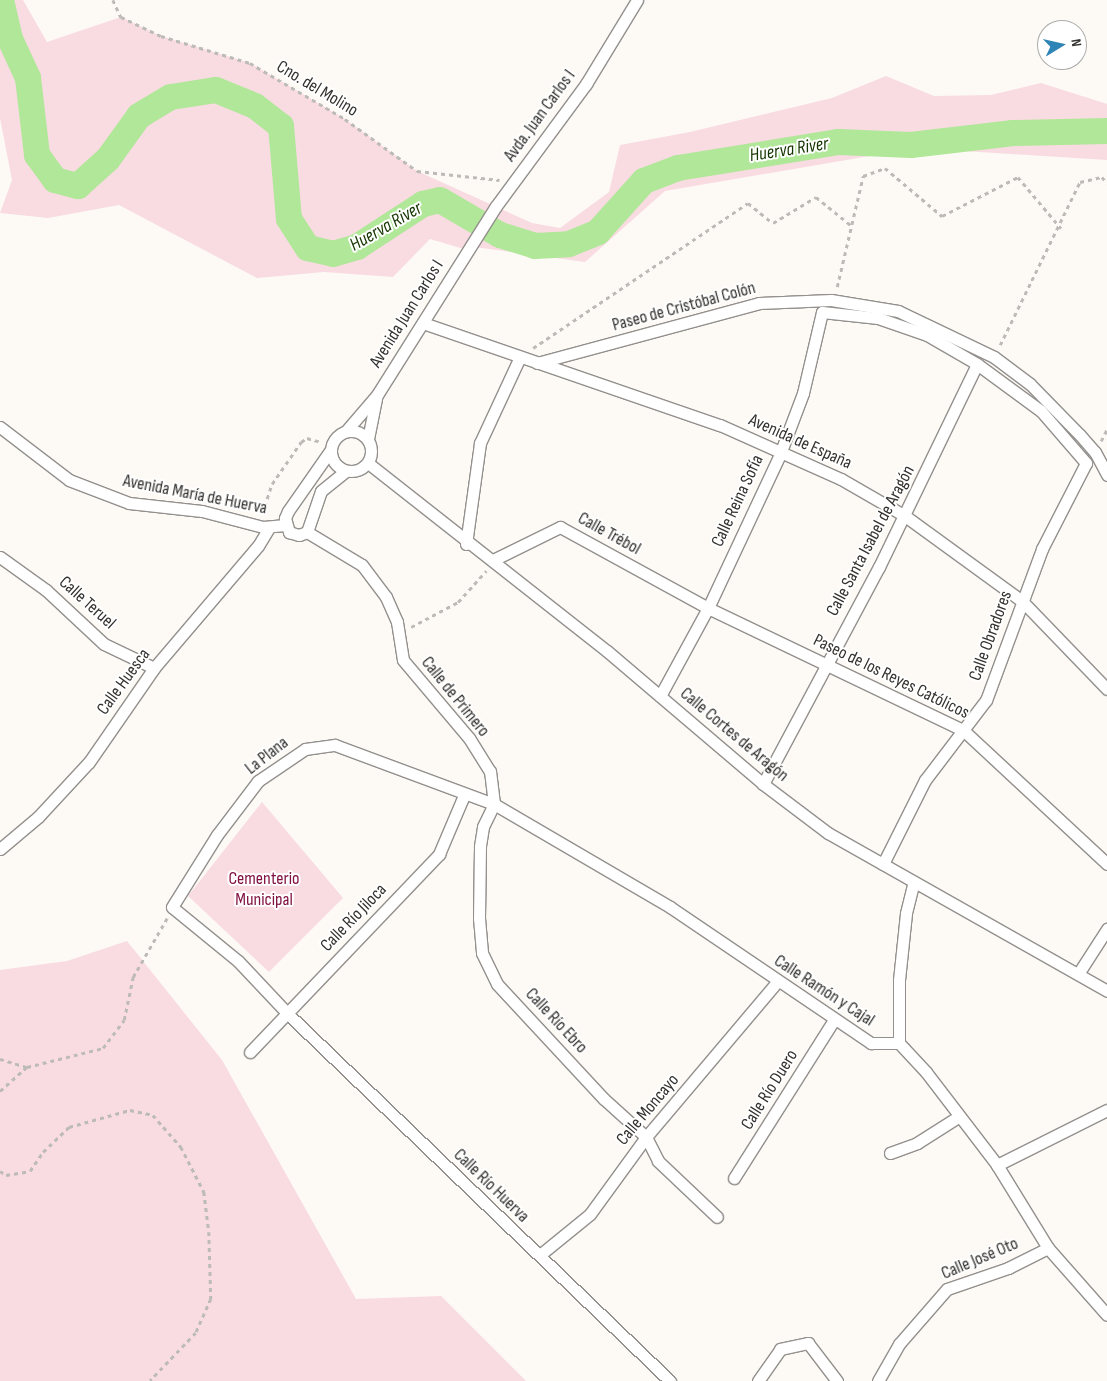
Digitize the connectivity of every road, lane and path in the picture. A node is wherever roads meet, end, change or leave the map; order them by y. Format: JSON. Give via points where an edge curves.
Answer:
{"nodes":[{"id":1,"x":113,"y":0,"type":"edge"},
{"id":2,"x":637,"y":0,"type":"edge"},
{"id":3,"x":514,"y":181,"type":"junction"},
{"id":4,"x":1107,"y":183,"type":"edge"},
{"id":5,"x":852,"y":226,"type":"junction"},
{"id":6,"x":1061,"y":228,"type":"junction"},
{"id":7,"x":467,"y":250,"type":"joint"},
{"id":8,"x":831,"y":300,"type":"junction"},
{"id":9,"x":423,"y":323,"type":"junction"},
{"id":10,"x":520,"y":357,"type":"junction"},
{"id":11,"x":994,"y":357,"type":"junction"},
{"id":12,"x":537,"y":363,"type":"junction"},
{"id":13,"x":977,"y":364,"type":"junction"},
{"id":14,"x":377,"y":395,"type":"junction"},
{"id":15,"x":0,"y":427,"type":"edge"},
{"id":16,"x":346,"y":431,"type":"junction"},
{"id":17,"x":328,"y":435,"type":"dead end"},
{"id":18,"x":368,"y":440,"type":"junction"},
{"id":19,"x":330,"y":451,"type":"junction"},
{"id":20,"x":780,"y":454,"type":"junction"},
{"id":21,"x":368,"y":463,"type":"junction"},
{"id":22,"x":346,"y":471,"type":"junction"},
{"id":23,"x":1107,"y":475,"type":"edge"},
{"id":24,"x":905,"y":516,"type":"junction"},
{"id":25,"x":285,"y":524,"type":"junction"},
{"id":26,"x":264,"y":527,"type":"junction"},
{"id":27,"x":307,"y":532,"type":"junction"},
{"id":28,"x":466,"y":544,"type":"junction"},
{"id":29,"x":0,"y":557,"type":"edge"},
{"id":30,"x":493,"y":560,"type":"junction"},
{"id":31,"x":1022,"y":601,"type":"junction"},
{"id":32,"x":708,"y":608,"type":"junction"},
{"id":33,"x":399,"y":634,"type":"junction"},
{"id":34,"x":826,"y":663,"type":"junction"},
{"id":35,"x":154,"y":668,"type":"junction"},
{"id":36,"x":1107,"y":689,"type":"edge"},
{"id":37,"x":660,"y":696,"type":"junction"},
{"id":38,"x":963,"y":730,"type":"junction"},
{"id":39,"x":763,"y":784,"type":"junction"},
{"id":40,"x":464,"y":795,"type":"junction"},
{"id":41,"x":494,"y":804,"type":"junction"},
{"id":42,"x":0,"y":849,"type":"edge"},
{"id":43,"x":883,"y":864,"type":"junction"},
{"id":44,"x":1107,"y":864,"type":"edge"},
{"id":45,"x":914,"y":882,"type":"junction"},
{"id":46,"x":172,"y":907,"type":"junction"},
{"id":47,"x":1107,"y":929,"type":"edge"},
{"id":48,"x":1078,"y":974,"type":"junction"},
{"id":49,"x":777,"y":982,"type":"junction"},
{"id":50,"x":1107,"y":991,"type":"edge"},
{"id":51,"x":288,"y":1014,"type":"junction"},
{"id":52,"x":834,"y":1020,"type":"junction"},
{"id":53,"x":899,"y":1043,"type":"junction"},
{"id":54,"x":250,"y":1052,"type":"dead end"},
{"id":55,"x":0,"y":1059,"type":"edge"},
{"id":56,"x":27,"y":1067,"type":"junction"},
{"id":57,"x":0,"y":1091,"type":"edge"},
{"id":58,"x":1107,"y":1110,"type":"edge"},
{"id":59,"x":958,"y":1117,"type":"junction"},
{"id":60,"x":646,"y":1137,"type":"junction"},
{"id":61,"x":890,"y":1154,"type":"dead end"},
{"id":62,"x":997,"y":1165,"type":"junction"},
{"id":63,"x":0,"y":1171,"type":"edge"},
{"id":64,"x":734,"y":1178,"type":"dead end"},
{"id":65,"x":718,"y":1217,"type":"dead end"},
{"id":66,"x":1048,"y":1248,"type":"junction"},
{"id":67,"x":541,"y":1254,"type":"junction"},
{"id":68,"x":1107,"y":1315,"type":"edge"},
{"id":69,"x":150,"y":1381,"type":"edge"},
{"id":70,"x":670,"y":1381,"type":"edge"},
{"id":71,"x":758,"y":1381,"type":"edge"},
{"id":72,"x":837,"y":1381,"type":"edge"},
{"id":73,"x":878,"y":1381,"type":"edge"}],
"edges":[{"from":1,"to":3,"type":"path","name":"Cno. del Molino","via":[[121,17],[161,36],[250,63],[345,119],[417,171]]},
{"from":2,"to":3,"type":"street","name":"Avda. Juan Carlos I","via":[[586,84]]},
{"from":3,"to":7,"type":"street","name":"Avda. Juan Carlos I"},
{"from":4,"to":6,"type":"path","via":[[1102,177],[1080,182]]},
{"from":5,"to":6,"type":"path","via":[[863,176],[885,168],[942,216],[1018,177]]},
{"from":5,"to":8,"type":"path"},
{"from":5,"to":10,"type":"path","via":[[816,197],[773,223],[748,203]]},
{"from":6,"to":11,"type":"path"},
{"from":7,"to":9,"type":"street","name":"Avenida Juan Carlos I"},
{"from":8,"to":11,"type":"street","name":"Paseo de Cristóbal Colón","via":[[898,311]]},
{"from":8,"to":12,"type":"street","name":"Paseo de Cristóbal Colón","via":[[759,303]]},
{"from":9,"to":10,"type":"street","name":"Avenida de España"},
{"from":9,"to":14,"type":"street","name":"Avenida Juan Carlos I"},
{"from":10,"to":12,"type":"street","name":"Avenida de España"},
{"from":10,"to":28,"type":"street","via":[[480,443]]},
{"from":11,"to":23,"type":"street","name":"Paseo de Cristóbal Colón","via":[[1055,407],[1095,452]]},
{"from":12,"to":20,"type":"street","name":"Avenida de España","via":[[720,425]]},
{"from":13,"to":20,"type":"street","name":"Calle Reina Sofía","via":[[927,334],[878,318],[822,312],[803,393]]},
{"from":13,"to":24,"type":"street","name":"Calle Santa Isabel de Aragón"},
{"from":13,"to":31,"type":"street","name":"Calle Obradores","via":[[1041,410],[1086,463],[1042,549]]},
{"from":14,"to":16,"type":"street","name":"Avenida Juan Carlos I"},
{"from":14,"to":18,"type":"street","name":"Avenida Juan Carlos I"},
{"from":15,"to":26,"type":"street","name":"Avenida María de Huerva","via":[[69,480],[129,503],[202,511]]},
{"from":16,"to":18,"type":"street","via":[[354,431]]},
{"from":16,"to":19,"type":"street","via":[[337,436]]},
{"from":17,"to":26,"type":"path","via":[[323,442],[307,438],[301,442],[272,484]]},
{"from":18,"to":21,"type":"street","via":[[372,451]]},
{"from":19,"to":22,"type":"street","via":[[333,462]]},
{"from":19,"to":25,"type":"street","via":[[288,511]]},
{"from":20,"to":24,"type":"street","name":"Avenida de España","via":[[841,479]]},
{"from":20,"to":32,"type":"street","name":"Calle Reina Sofía"},
{"from":21,"to":22,"type":"street","via":[[358,471]]},
{"from":21,"to":28,"type":"street","name":"Calle Cortes de Aragón"},
{"from":22,"to":27,"type":"street","via":[[321,491]]},
{"from":24,"to":31,"type":"street","name":"Avenida de España"},
{"from":24,"to":34,"type":"street","name":"Calle Santa Isabel de Aragón"},
{"from":25,"to":26,"type":"street","name":"Avenida María de Huerva"},
{"from":25,"to":27,"type":"street","name":"Calle de Primero","via":[[294,534]]},
{"from":26,"to":35,"type":"street","name":"Calle Huesca","via":[[258,546]]},
{"from":27,"to":33,"type":"street","name":"Calle de Primero","via":[[353,558],[370,573],[393,610]]},
{"from":28,"to":30,"type":"street","name":"Calle Cortes de Aragón"},
{"from":29,"to":35,"type":"street","name":"Calle Teruel","via":[[46,590],[104,644]]},
{"from":30,"to":32,"type":"street","name":"Calle Trébol","via":[[560,527]]},
{"from":30,"to":33,"type":"path","via":[[466,596]]},
{"from":30,"to":37,"type":"street","name":"Calle Cortes de Aragón"},
{"from":31,"to":36,"type":"street","name":"Avenida de España"},
{"from":31,"to":38,"type":"street","name":"Calle Obradores","via":[[986,700]]},
{"from":32,"to":34,"type":"street","name":"Paseo de los Reyes Católicos"},
{"from":32,"to":37,"type":"street","name":"Calle Reina Sofía"},
{"from":33,"to":41,"type":"street","name":"Calle de Primero","via":[[403,660],[469,738],[490,771]]},
{"from":34,"to":38,"type":"street","name":"Paseo de los Reyes Católicos"},
{"from":34,"to":39,"type":"street","name":"Calle Santa Isabel de Aragón"},
{"from":35,"to":42,"type":"street","name":"Calle Huesca","via":[[89,762],[38,817]]},
{"from":37,"to":39,"type":"street","name":"Calle Cortes de Aragón"},
{"from":38,"to":43,"type":"street","name":"Calle Obradores","via":[[925,780]]},
{"from":38,"to":44,"type":"street","name":"Paseo de los Reyes Católicos"},
{"from":39,"to":43,"type":"street","name":"Calle Cortes de Aragón","via":[[828,833]]},
{"from":40,"to":41,"type":"street","name":"La Plana"},
{"from":40,"to":46,"type":"street","name":"La Plana","via":[[335,745],[304,749],[258,781],[217,835]]},
{"from":40,"to":51,"type":"street","name":"Calle Río Jiloca","via":[[439,854]]},
{"from":41,"to":49,"type":"street","name":"Calle Ramón y Cajal","via":[[670,907]]},
{"from":41,"to":60,"type":"street","name":"Calle Río Ebro","via":[[483,827],[480,847],[482,953],[498,984],[604,1099]]},
{"from":43,"to":45,"type":"street","name":"Calle Cortes de Aragón"},
{"from":45,"to":48,"type":"street","name":"Calle Cortes de Aragón"},
{"from":45,"to":53,"type":"street","via":[[906,913],[900,970]]},
{"from":46,"to":51,"type":"street","name":"Calle Río Huerva","via":[[238,961]]},
{"from":46,"to":56,"type":"path","via":[[133,977],[124,1020],[103,1048]]},
{"from":47,"to":48,"type":"street"},
{"from":48,"to":50,"type":"street","name":"Calle Cortes de Aragón"},
{"from":49,"to":52,"type":"street","name":"Calle Ramón y Cajal"},
{"from":49,"to":60,"type":"street","name":"Calle Moncayo"},
{"from":51,"to":54,"type":"street","name":"Calle Río Jiloca"},
{"from":51,"to":67,"type":"street","name":"Calle Río Huerva","via":[[512,1231]]},
{"from":52,"to":53,"type":"street","name":"Calle Ramón y Cajal","via":[[870,1042]]},
{"from":52,"to":64,"type":"street","name":"Calle Río Duero"},
{"from":53,"to":59,"type":"street","via":[[926,1072]]},
{"from":55,"to":56,"type":"path"},
{"from":56,"to":57,"type":"path"},
{"from":58,"to":62,"type":"street"},
{"from":59,"to":61,"type":"street","via":[[917,1143]]},
{"from":59,"to":62,"type":"street"},
{"from":60,"to":65,"type":"street","name":"Calle Río Ebro","via":[[658,1161]]},
{"from":60,"to":67,"type":"street","name":"Calle Moncayo","via":[[590,1214]]},
{"from":62,"to":66,"type":"street"},
{"from":63,"to":69,"type":"path","via":[[6,1174],[30,1171],[43,1152],[69,1128],[130,1110],[152,1115],[181,1147],[204,1192],[211,1299],[196,1333]]},
{"from":66,"to":68,"type":"street"},
{"from":66,"to":73,"type":"street","name":"Calle José Oto","via":[[1008,1268],[947,1289],[913,1325]]},
{"from":67,"to":70,"type":"street","name":"Calle Río Huerva"},
{"from":71,"to":72,"type":"street","via":[[780,1349],[808,1343]]}]}
